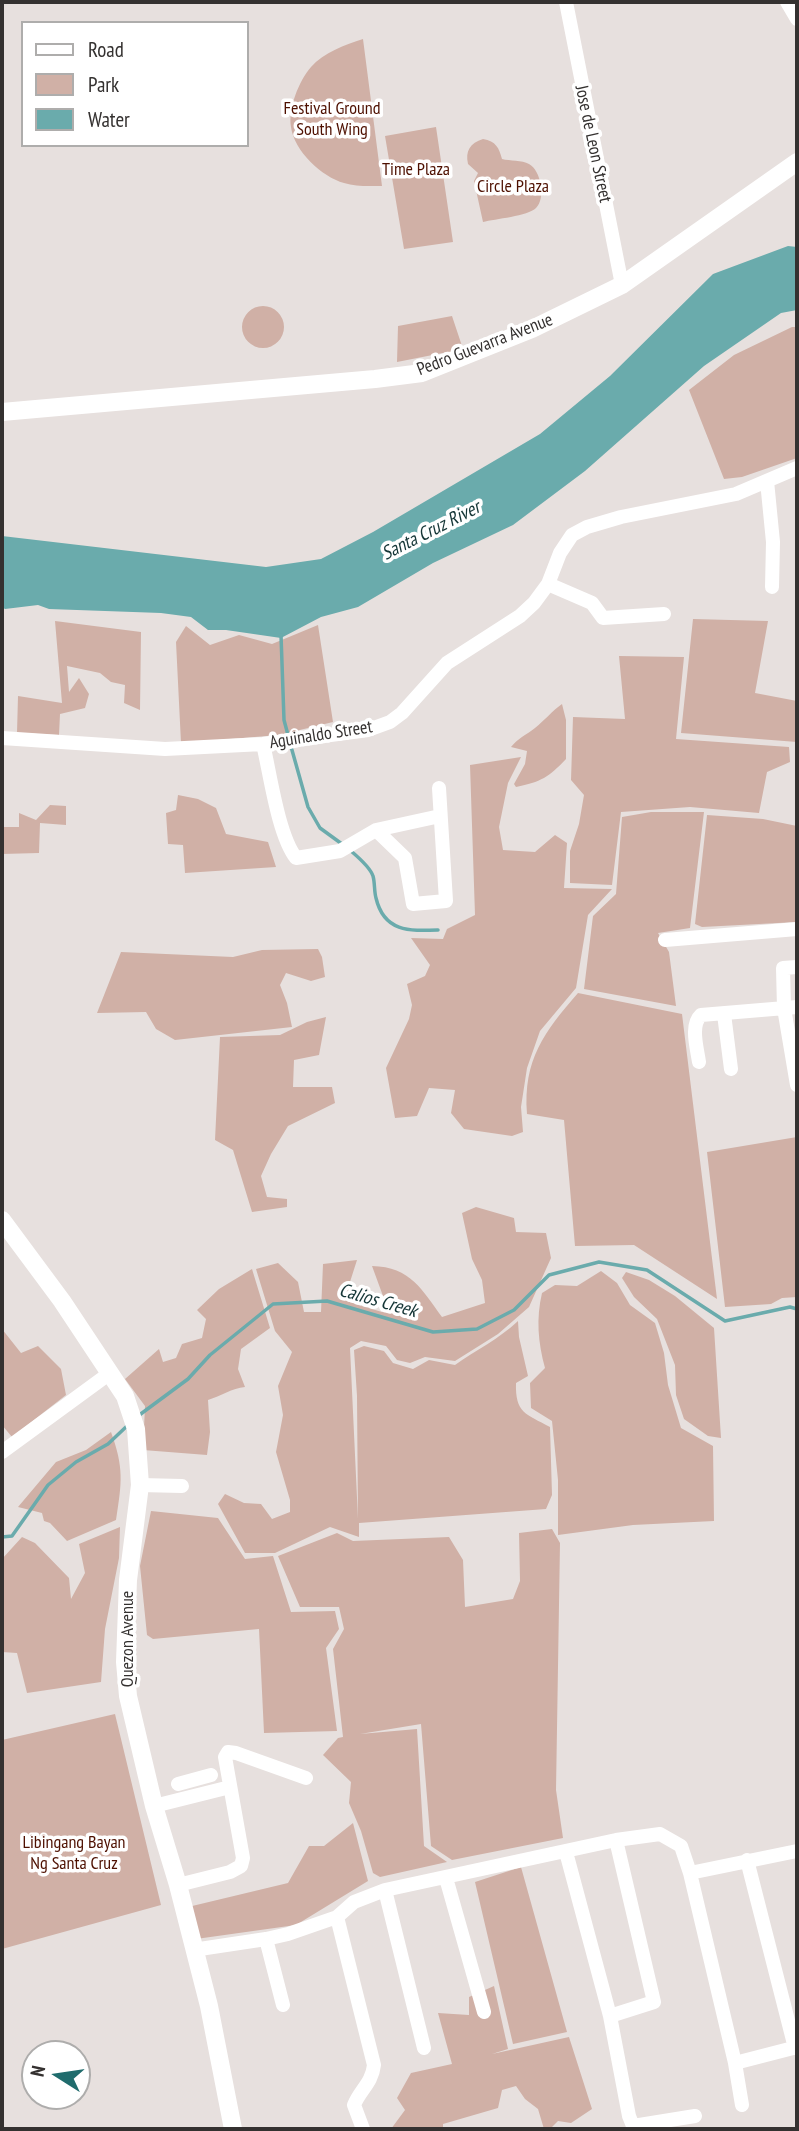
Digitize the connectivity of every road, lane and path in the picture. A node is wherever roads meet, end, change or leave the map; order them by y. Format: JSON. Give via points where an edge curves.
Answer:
{"nodes":[{"id":1,"x":566,"y":2,"type":"edge"},
{"id":2,"x":787,"y":2,"type":"edge"},
{"id":3,"x":797,"y":19,"type":"edge"},
{"id":4,"x":797,"y":162,"type":"edge"},
{"id":5,"x":622,"y":285,"type":"junction"},
{"id":6,"x":2,"y":412,"type":"edge"},
{"id":7,"x":797,"y":473,"type":"edge"},
{"id":8,"x":767,"y":481,"type":"junction"},
{"id":9,"x":548,"y":584,"type":"junction"},
{"id":10,"x":772,"y":587,"type":"dead end"},
{"id":11,"x":664,"y":614,"type":"dead end"},
{"id":12,"x":2,"y":738,"type":"edge"},
{"id":13,"x":263,"y":744,"type":"junction"},
{"id":14,"x":439,"y":788,"type":"dead end"},
{"id":15,"x":440,"y":816,"type":"junction"},
{"id":16,"x":376,"y":830,"type":"junction"},
{"id":17,"x":797,"y":929,"type":"edge"},
{"id":18,"x":665,"y":940,"type":"dead end"},
{"id":19,"x":797,"y":967,"type":"edge"},
{"id":20,"x":791,"y":1007,"type":"edge"},
{"id":21,"x":724,"y":1014,"type":"junction"},
{"id":22,"x":795,"y":1050,"type":"edge"},
{"id":23,"x":699,"y":1062,"type":"dead end"},
{"id":24,"x":731,"y":1069,"type":"dead end"},
{"id":25,"x":797,"y":1084,"type":"edge"},
{"id":26,"x":2,"y":1220,"type":"edge"},
{"id":27,"x":110,"y":1373,"type":"junction"},
{"id":28,"x":2,"y":1452,"type":"edge"},
{"id":29,"x":140,"y":1485,"type":"junction"},
{"id":30,"x":182,"y":1486,"type":"dead end"},
{"id":31,"x":211,"y":1775,"type":"dead end"},
{"id":32,"x":306,"y":1778,"type":"dead end"},
{"id":33,"x":230,"y":1787,"type":"junction"},
{"id":34,"x":183,"y":1800,"type":"junction"},
{"id":35,"x":154,"y":1806,"type":"junction"},
{"id":36,"x":616,"y":1840,"type":"junction"},
{"id":37,"x":797,"y":1851,"type":"edge"},
{"id":38,"x":566,"y":1852,"type":"junction"},
{"id":39,"x":747,"y":1860,"type":"junction"},
{"id":40,"x":690,"y":1873,"type":"junction"},
{"id":41,"x":446,"y":1878,"type":"junction"},
{"id":42,"x":178,"y":1885,"type":"junction"},
{"id":43,"x":385,"y":1890,"type":"junction"},
{"id":44,"x":337,"y":1917,"type":"junction"},
{"id":45,"x":266,"y":1939,"type":"junction"},
{"id":46,"x":193,"y":1950,"type":"junction"},
{"id":47,"x":283,"y":2005,"type":"dead end"},
{"id":48,"x":484,"y":2012,"type":"dead end"},
{"id":49,"x":610,"y":2016,"type":"junction"},
{"id":50,"x":424,"y":2048,"type":"dead end"},
{"id":51,"x":796,"y":2048,"type":"edge"},
{"id":52,"x":736,"y":2063,"type":"junction"},
{"id":53,"x":742,"y":2105,"type":"dead end"},
{"id":54,"x":695,"y":2116,"type":"dead end"},
{"id":55,"x":233,"y":2129,"type":"edge"},
{"id":56,"x":363,"y":2129,"type":"edge"}],
"edges":[{"from":1,"to":5,"type":"street","name":"Jose de Leon Street"},
{"from":2,"to":3,"type":"street"},
{"from":4,"to":5,"type":"main road","name":"Pedro Guevarra Avenue"},
{"from":5,"to":6,"type":"main road","name":"Pedro Guevarra Avenue","via":[[532,329],[422,373]]},
{"from":7,"to":8,"type":"street","name":"Aguinaldo Street"},
{"from":8,"to":9,"type":"street","name":"Aguinaldo Street","via":[[736,494],[587,527],[572,536],[560,553]]},
{"from":8,"to":10,"type":"street"},
{"from":9,"to":11,"type":"street","via":[[592,603],[603,618]]},
{"from":9,"to":13,"type":"street","name":"Aguinaldo Street","via":[[520,616],[447,663],[390,722],[368,730]]},
{"from":12,"to":13,"type":"street","name":"Aguinaldo Street","via":[[164,749]]},
{"from":13,"to":16,"type":"street","via":[[280,819],[296,858],[340,851]]},
{"from":14,"to":15,"type":"street"},
{"from":15,"to":16,"type":"street"},
{"from":15,"to":16,"type":"street","via":[[446,901],[413,904],[405,858]]},
{"from":17,"to":18,"type":"street"},
{"from":19,"to":20,"type":"street","via":[[783,968]]},
{"from":20,"to":21,"type":"street"},
{"from":20,"to":22,"type":"street"},
{"from":21,"to":23,"type":"street","via":[[701,1015],[696,1020]]},
{"from":21,"to":24,"type":"street"},
{"from":22,"to":25,"type":"street"},
{"from":26,"to":27,"type":"main road","name":"Quezon Avenue"},
{"from":27,"to":28,"type":"street"},
{"from":27,"to":29,"type":"main road","name":"Quezon Avenue","via":[[136,1429]]},
{"from":29,"to":30,"type":"street"},
{"from":29,"to":35,"type":"main road","name":"Quezon Avenue","via":[[128,1580],[125,1662],[128,1696]]},
{"from":31,"to":34,"type":"street","via":[[175,1778]]},
{"from":32,"to":33,"type":"street","via":[[228,1752]]},
{"from":33,"to":34,"type":"street"},
{"from":33,"to":42,"type":"street","via":[[241,1866]]},
{"from":34,"to":35,"type":"street"},
{"from":35,"to":42,"type":"main road","name":"Quezon Avenue"},
{"from":36,"to":38,"type":"street"},
{"from":36,"to":40,"type":"street","via":[[660,1834],[681,1846]]},
{"from":36,"to":49,"type":"street","via":[[654,2002]]},
{"from":37,"to":39,"type":"street"},
{"from":38,"to":41,"type":"street"},
{"from":38,"to":49,"type":"street"},
{"from":39,"to":40,"type":"street"},
{"from":39,"to":51,"type":"street"},
{"from":40,"to":52,"type":"street"},
{"from":41,"to":43,"type":"street"},
{"from":41,"to":48,"type":"street"},
{"from":42,"to":46,"type":"main road","name":"Quezon Avenue"},
{"from":43,"to":44,"type":"street","via":[[354,1902]]},
{"from":43,"to":50,"type":"street"},
{"from":44,"to":45,"type":"street"},
{"from":44,"to":56,"type":"street","via":[[374,2065],[373,2077],[354,2105]]},
{"from":45,"to":46,"type":"street"},
{"from":45,"to":47,"type":"street"},
{"from":46,"to":55,"type":"main road","name":"Quezon Avenue"},
{"from":49,"to":54,"type":"street","via":[[633,2126]]},
{"from":51,"to":52,"type":"street"},
{"from":52,"to":53,"type":"street"}]}
